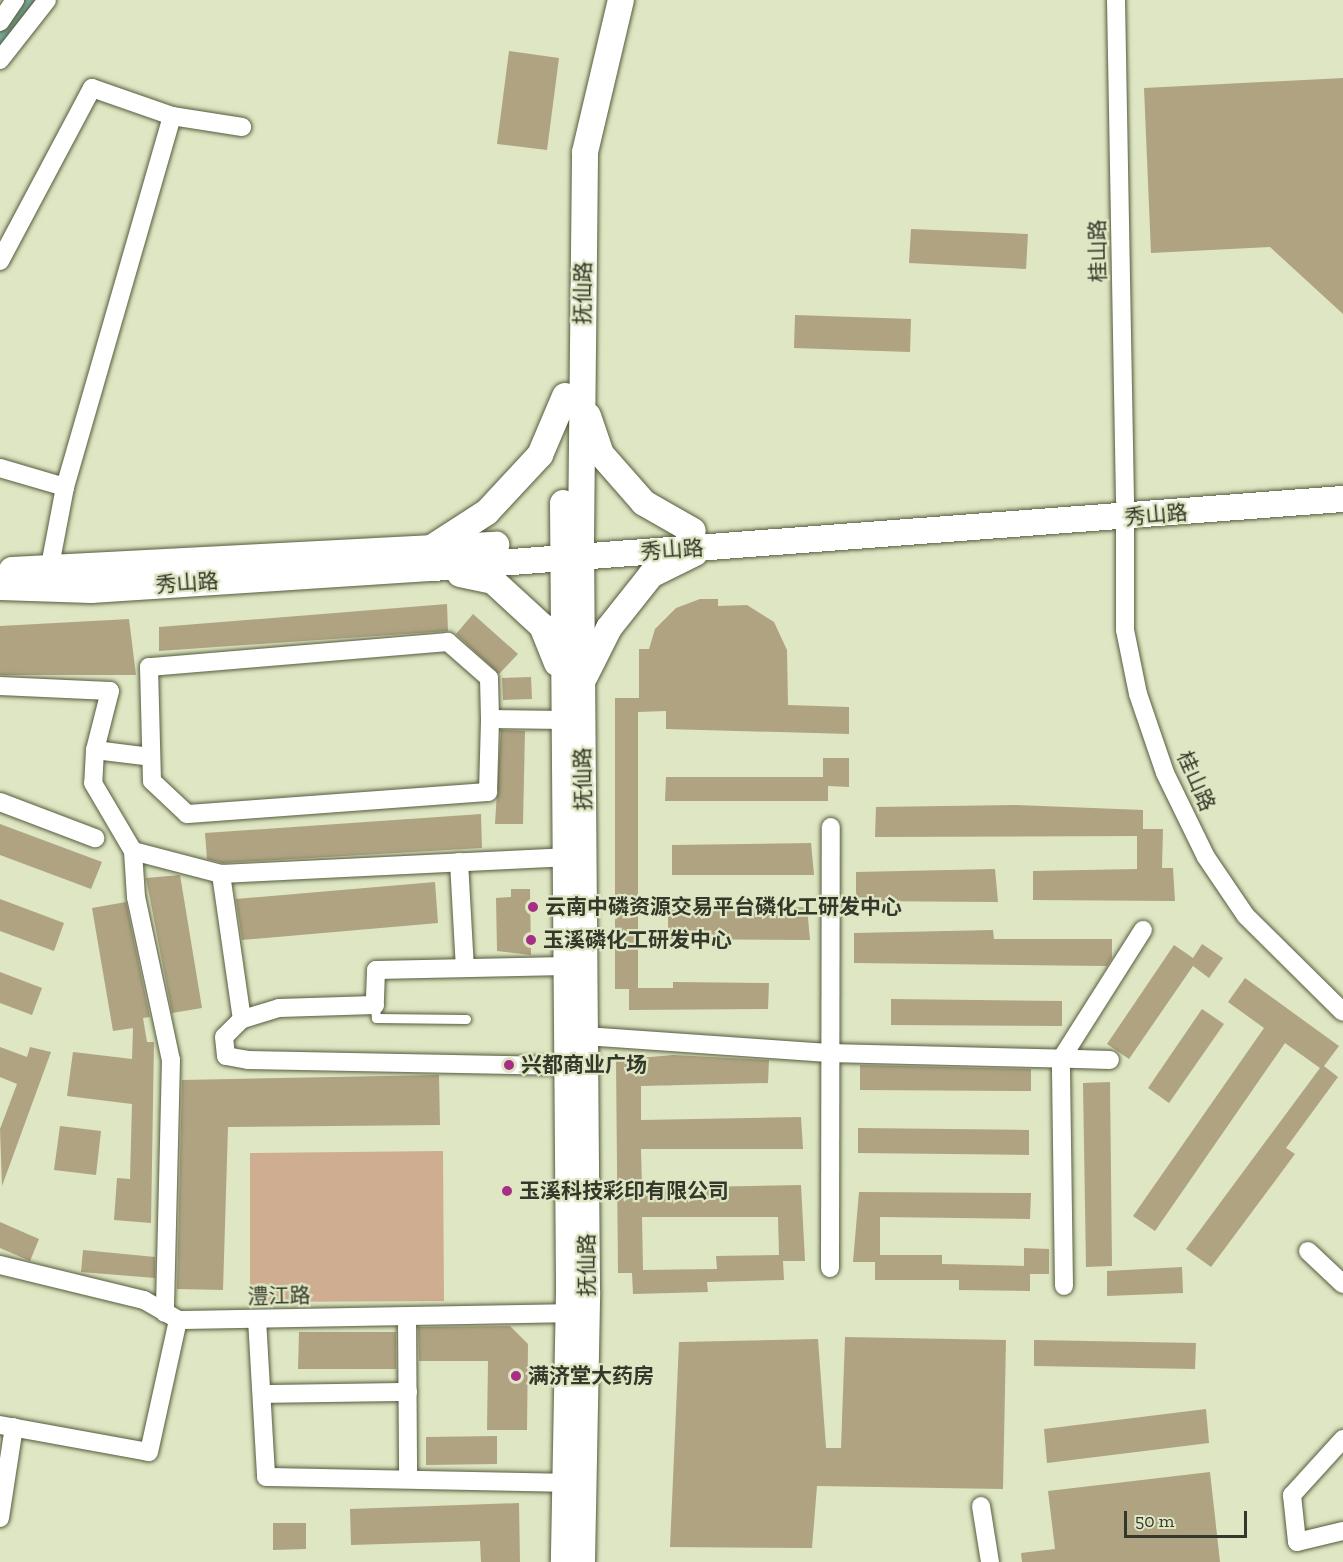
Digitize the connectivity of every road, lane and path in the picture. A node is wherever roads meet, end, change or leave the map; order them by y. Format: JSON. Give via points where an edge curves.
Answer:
{"nodes":[{"id":1,"x":15,"y":0,"type":"edge"},
{"id":2,"x":47,"y":0,"type":"edge"},
{"id":3,"x":605,"y":0,"type":"edge"},
{"id":4,"x":621,"y":0,"type":"edge"},
{"id":5,"x":1116,"y":0,"type":"edge"},
{"id":6,"x":0,"y":22,"type":"edge"},
{"id":7,"x":0,"y":60,"type":"edge"},
{"id":8,"x":172,"y":116,"type":"junction"},
{"id":9,"x":242,"y":127,"type":"dead end"},
{"id":10,"x":0,"y":261,"type":"edge"},
{"id":11,"x":574,"y":398,"type":"junction"},
{"id":12,"x":0,"y":468,"type":"edge"},
{"id":13,"x":1343,"y":481,"type":"edge"},
{"id":14,"x":65,"y":487,"type":"junction"},
{"id":15,"x":1343,"y":499,"type":"edge"},
{"id":16,"x":1125,"y":509,"type":"junction"},
{"id":17,"x":700,"y":539,"type":"junction"},
{"id":18,"x":572,"y":549,"type":"junction"},
{"id":19,"x":431,"y":559,"type":"junction"},
{"id":20,"x":0,"y":569,"type":"edge"},
{"id":21,"x":49,"y":571,"type":"junction"},
{"id":22,"x":0,"y":587,"type":"edge"},
{"id":23,"x":573,"y":679,"type":"junction"},
{"id":24,"x":0,"y":686,"type":"edge"},
{"id":25,"x":489,"y":719,"type":"junction"},
{"id":26,"x":564,"y":720,"type":"junction"},
{"id":27,"x":95,"y":750,"type":"junction"},
{"id":28,"x":151,"y":757,"type":"junction"},
{"id":29,"x":0,"y":802,"type":"edge"},
{"id":30,"x":831,"y":827,"type":"dead end"},
{"id":31,"x":95,"y":838,"type":"dead end"},
{"id":32,"x":133,"y":851,"type":"junction"},
{"id":33,"x":565,"y":857,"type":"junction"},
{"id":34,"x":459,"y":862,"type":"junction"},
{"id":35,"x":221,"y":874,"type":"junction"},
{"id":36,"x":1143,"y":930,"type":"dead end"},
{"id":37,"x":566,"y":966,"type":"junction"},
{"id":38,"x":465,"y":968,"type":"junction"},
{"id":39,"x":375,"y":1005,"type":"junction"},
{"id":40,"x":1343,"y":1012,"type":"edge"},
{"id":41,"x":242,"y":1019,"type":"junction"},
{"id":42,"x":466,"y":1019,"type":"dead end"},
{"id":43,"x":585,"y":1036,"type":"junction"},
{"id":44,"x":828,"y":1053,"type":"junction"},
{"id":45,"x":1061,"y":1059,"type":"junction"},
{"id":46,"x":1110,"y":1060,"type":"dead end"},
{"id":47,"x":567,"y":1066,"type":"junction"},
{"id":48,"x":1308,"y":1251,"type":"dead end"},
{"id":49,"x":0,"y":1265,"type":"edge"},
{"id":50,"x":830,"y":1268,"type":"dead end"},
{"id":51,"x":1343,"y":1284,"type":"edge"},
{"id":52,"x":1064,"y":1286,"type":"dead end"},
{"id":53,"x":569,"y":1313,"type":"junction"},
{"id":54,"x":172,"y":1316,"type":"junction"},
{"id":55,"x":407,"y":1317,"type":"junction"},
{"id":56,"x":258,"y":1319,"type":"junction"},
{"id":57,"x":408,"y":1392,"type":"junction"},
{"id":58,"x":264,"y":1394,"type":"junction"},
{"id":59,"x":7,"y":1426,"type":"edge"},
{"id":60,"x":1343,"y":1439,"type":"edge"},
{"id":61,"x":408,"y":1479,"type":"junction"},
{"id":62,"x":566,"y":1483,"type":"junction"},
{"id":63,"x":981,"y":1506,"type":"dead end"},
{"id":64,"x":0,"y":1518,"type":"edge"},
{"id":65,"x":1343,"y":1531,"type":"edge"},
{"id":66,"x":564,"y":1562,"type":"edge"},
{"id":67,"x":582,"y":1562,"type":"edge"},
{"id":68,"x":990,"y":1562,"type":"edge"}],
"edges":[{"from":1,"to":6,"type":"street"},
{"from":2,"to":7,"type":"street"},
{"from":3,"to":11,"type":"main road","name":"抚仙路","via":[[570,150]]},
{"from":4,"to":11,"type":"main road","name":"抚仙路","via":[[585,152]]},
{"from":5,"to":16,"type":"street","name":"桂山路"},
{"from":8,"to":9,"type":"street"},
{"from":8,"to":10,"type":"street","via":[[92,88]]},
{"from":8,"to":14,"type":"street"},
{"from":11,"to":17,"type":"main road","via":[[602,454],[644,503]]},
{"from":11,"to":18,"type":"main road","name":"抚仙路"},
{"from":11,"to":19,"type":"main road","via":[[540,454],[488,512]]},
{"from":12,"to":14,"type":"street"},
{"from":13,"to":16,"type":"main road","name":"秀山路"},
{"from":14,"to":21,"type":"street"},
{"from":15,"to":16,"type":"main road","name":"秀山路"},
{"from":16,"to":17,"type":"main road","name":"秀山路"},
{"from":16,"to":40,"type":"street","name":"桂山路","via":[[1125,630],[1138,694],[1165,773],[1206,857],[1246,916]]},
{"from":17,"to":18,"type":"main road","name":"秀山路"},
{"from":17,"to":23,"type":"main road","via":[[651,575]]},
{"from":18,"to":19,"type":"main road","name":"秀山路"},
{"from":18,"to":23,"type":"main road","name":"抚仙路"},
{"from":19,"to":21,"type":"main road","name":"秀山路"},
{"from":19,"to":22,"type":"main road","name":"秀山路","via":[[91,590]]},
{"from":19,"to":23,"type":"main road","via":[[493,581],[542,626]]},
{"from":20,"to":21,"type":"main road","name":"秀山路"},
{"from":23,"to":26,"type":"main road","name":"抚仙路"},
{"from":23,"to":43,"type":"main road","name":"抚仙路"},
{"from":24,"to":27,"type":"street","via":[[110,691]]},
{"from":25,"to":26,"type":"street"},
{"from":25,"to":28,"type":"street","via":[[488,792],[187,814],[152,781]]},
{"from":25,"to":28,"type":"street","via":[[489,678],[448,642],[149,667]]},
{"from":26,"to":33,"type":"main road","name":"抚仙路"},
{"from":27,"to":28,"type":"street"},
{"from":27,"to":32,"type":"street","via":[[93,783]]},
{"from":29,"to":31,"type":"street"},
{"from":30,"to":44,"type":"street"},
{"from":32,"to":35,"type":"street"},
{"from":32,"to":54,"type":"street","via":[[136,897],[171,1060]]},
{"from":33,"to":34,"type":"street"},
{"from":33,"to":37,"type":"main road","name":"抚仙路"},
{"from":34,"to":35,"type":"street"},
{"from":34,"to":38,"type":"street"},
{"from":35,"to":41,"type":"street"},
{"from":36,"to":45,"type":"street"},
{"from":37,"to":38,"type":"street"},
{"from":37,"to":47,"type":"main road","name":"抚仙路"},
{"from":38,"to":39,"type":"street","via":[[376,970]]},
{"from":39,"to":41,"type":"street","via":[[279,1008]]},
{"from":39,"to":42,"type":"lane","via":[[376,1018]]},
{"from":41,"to":47,"type":"street","via":[[224,1037],[226,1056]]},
{"from":43,"to":44,"type":"street"},
{"from":43,"to":67,"type":"main road","name":"抚仙路"},
{"from":44,"to":45,"type":"street"},
{"from":44,"to":50,"type":"street"},
{"from":45,"to":46,"type":"street"},
{"from":45,"to":52,"type":"street"},
{"from":47,"to":53,"type":"main road","name":"抚仙路"},
{"from":48,"to":51,"type":"street"},
{"from":49,"to":54,"type":"street","name":"澧江路","via":[[144,1300]]},
{"from":53,"to":55,"type":"street","name":"澧江路"},
{"from":53,"to":62,"type":"main road","name":"抚仙路"},
{"from":54,"to":56,"type":"street","name":"澧江路"},
{"from":54,"to":59,"type":"street","via":[[149,1452]]},
{"from":55,"to":56,"type":"street","name":"澧江路"},
{"from":55,"to":57,"type":"street"},
{"from":56,"to":58,"type":"street"},
{"from":57,"to":58,"type":"street"},
{"from":57,"to":61,"type":"street"},
{"from":58,"to":61,"type":"street","via":[[266,1477]]},
{"from":59,"to":64,"type":"street"},
{"from":60,"to":65,"type":"street","via":[[1292,1495],[1297,1542]]},
{"from":61,"to":62,"type":"street"},
{"from":62,"to":66,"type":"main road","name":"抚仙路"},
{"from":63,"to":68,"type":"street"}]}
